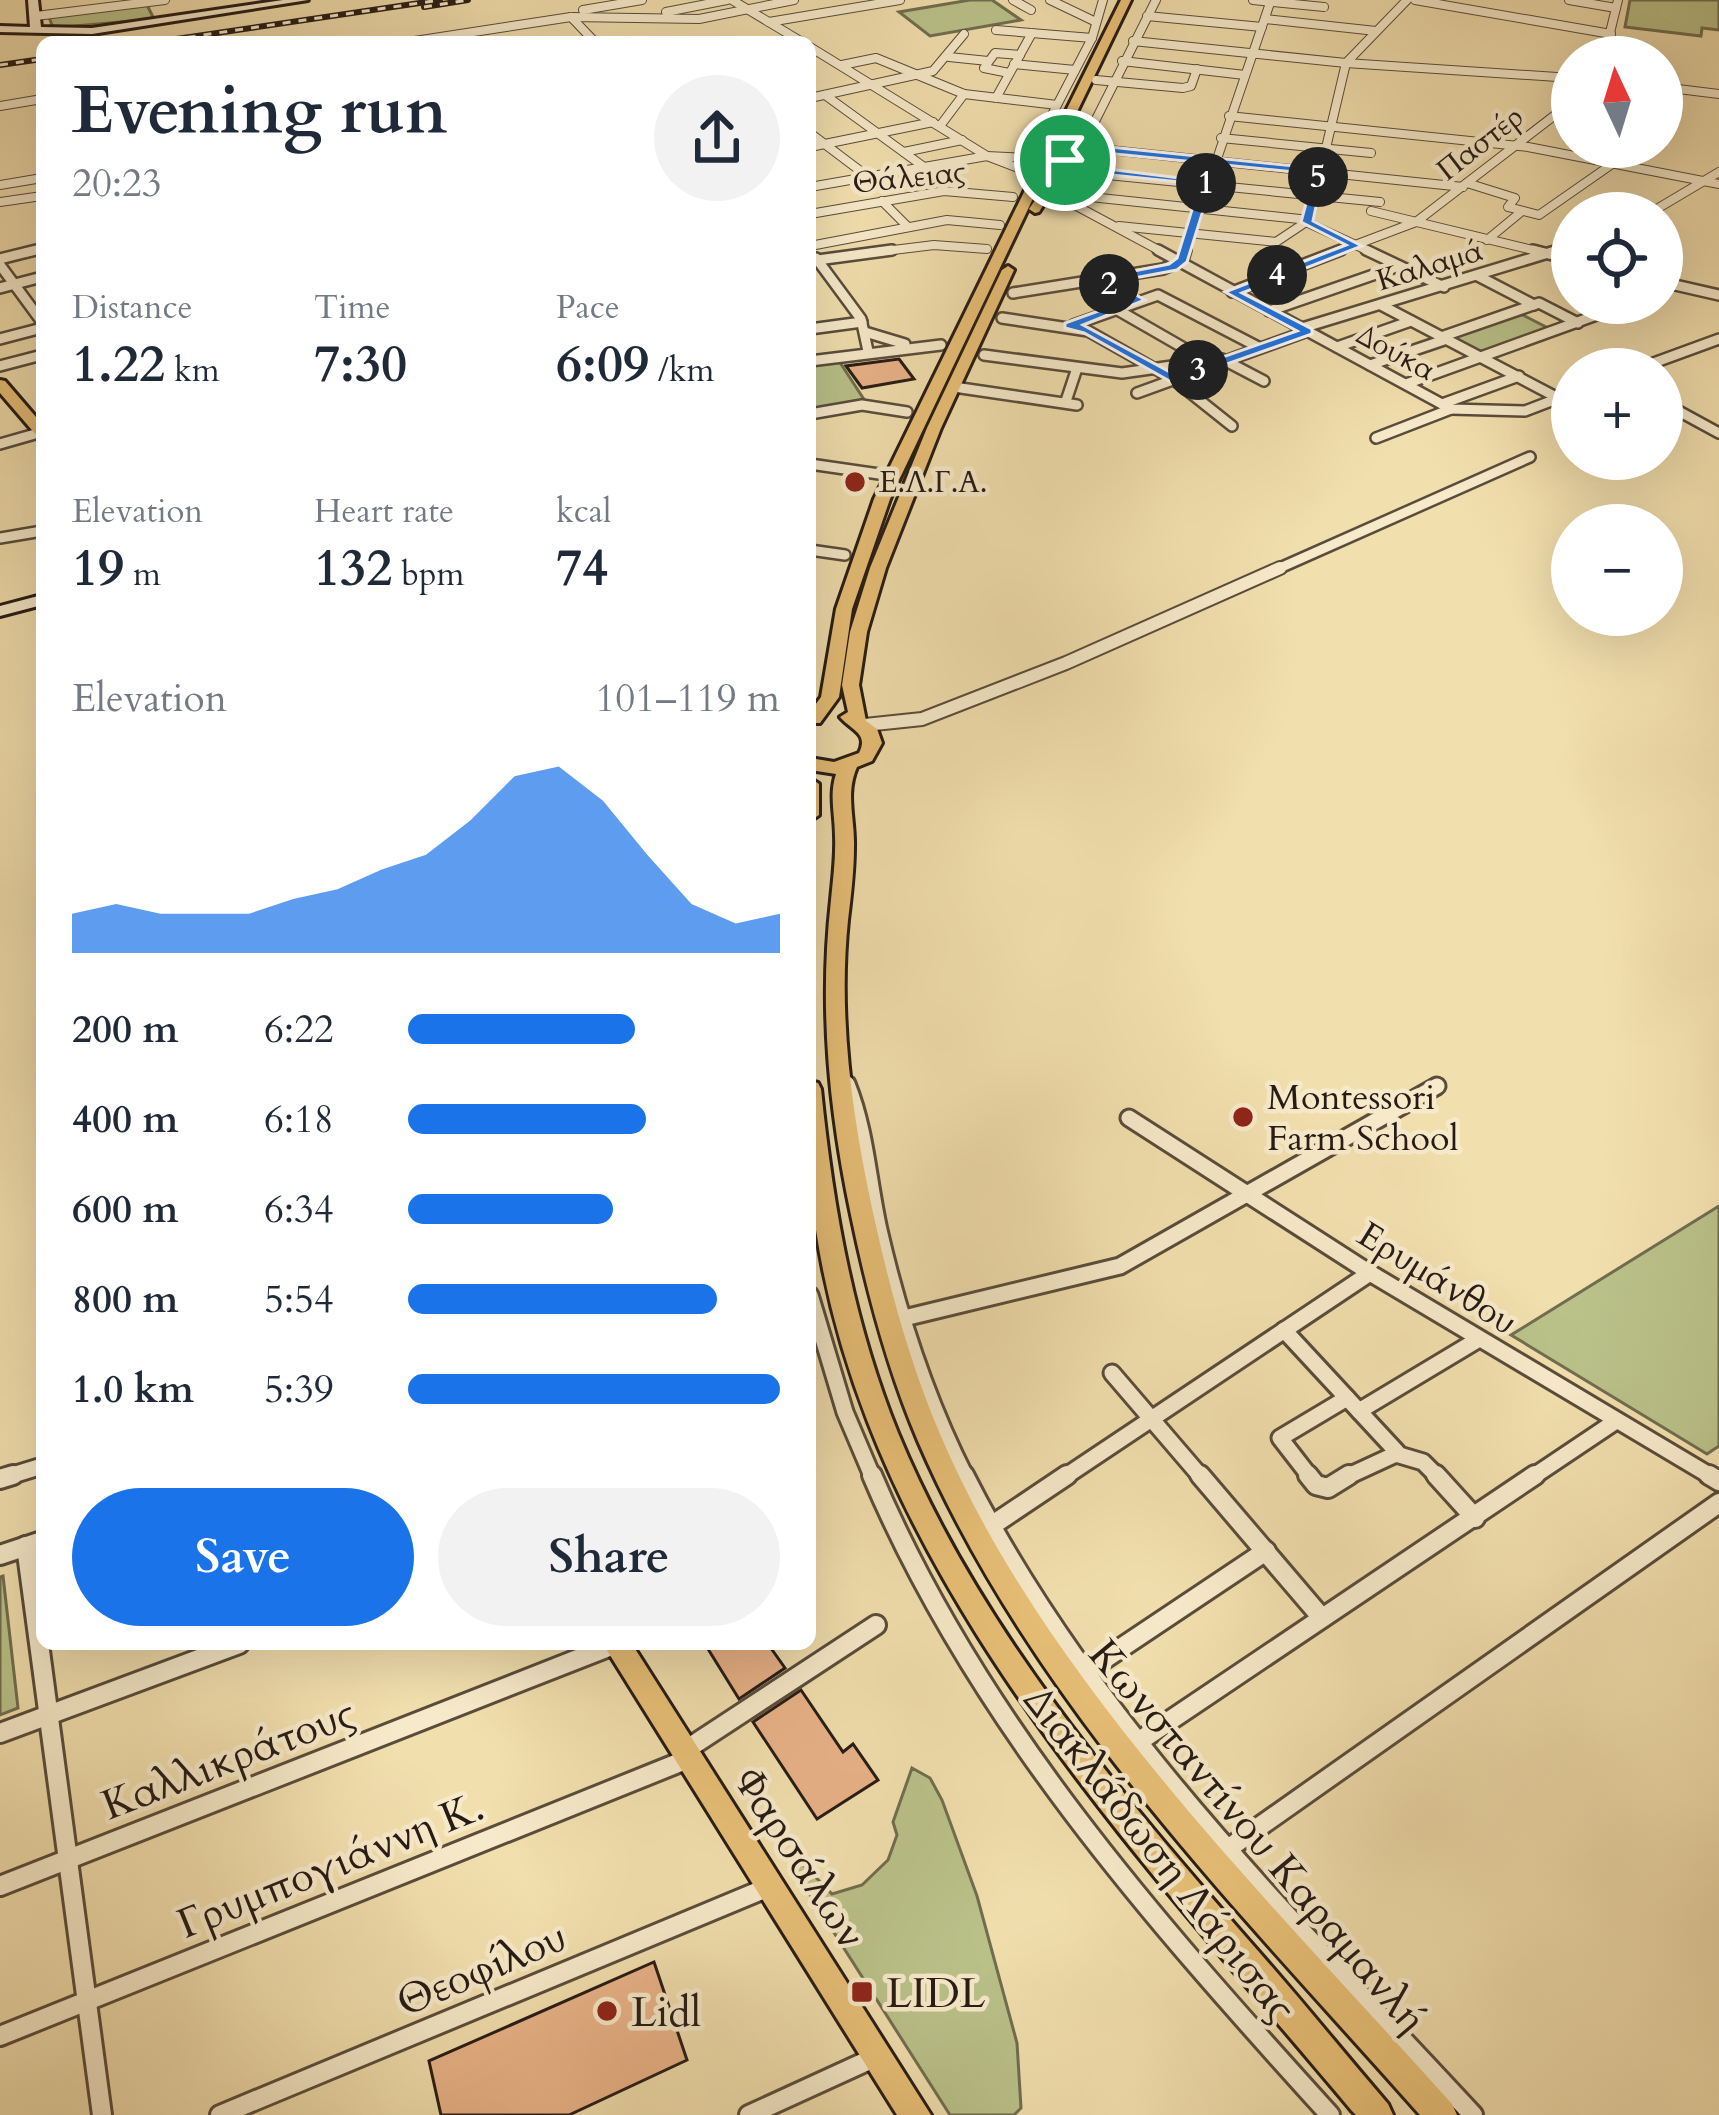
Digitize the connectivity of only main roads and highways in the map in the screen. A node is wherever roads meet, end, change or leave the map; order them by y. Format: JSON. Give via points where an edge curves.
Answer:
{"nodes":[{"id":1,"x":1129,"y":0,"type":"edge"},
{"id":2,"x":1029,"y":163,"type":"junction"},
{"id":3,"x":1065,"y":166,"type":"junction"},
{"id":4,"x":2,"y":388,"type":"edge"},
{"id":5,"x":34,"y":412,"type":"edge"},
{"id":6,"x":816,"y":715,"type":"edge"},
{"id":7,"x":816,"y":719,"type":"edge"},
{"id":8,"x":865,"y":729,"type":"junction"},
{"id":9,"x":816,"y":765,"type":"edge"},
{"id":10,"x":848,"y":766,"type":"junction"},
{"id":11,"x":816,"y":1135,"type":"edge"},
{"id":12,"x":620,"y":1650,"type":"edge"},
{"id":13,"x":915,"y":2115,"type":"edge"},
{"id":14,"x":1377,"y":2115,"type":"edge"},
{"id":15,"x":1442,"y":2115,"type":"edge"}],
"edges":[{"from":1,"to":2,"type":"main road","via":[[1054,145]]},
{"from":1,"to":3,"type":"main road","via":[[1065,148]]},
{"from":2,"to":3,"type":"main road"},
{"from":2,"to":3,"type":"main road"},
{"from":2,"to":6,"type":"main road","via":[[1032,188],[947,345],[871,528],[837,639],[830,697]]},
{"from":3,"to":8,"type":"main road","via":[[1041,196],[961,387],[902,501],[870,595],[852,685],[851,704]]},
{"from":4,"to":5,"type":"main road"},
{"from":7,"to":8,"type":"main road","via":[[834,715]]},
{"from":8,"to":10,"type":"main road","via":[[866,757]]},
{"from":9,"to":10,"type":"main road"},
{"from":10,"to":15,"type":"main road","name":"Κωνσταντίνου Καραμανλή","via":[[838,794],[845,842],[834,969],[838,1066],[886,1331],[929,1444],[989,1564],[1123,1753]]},
{"from":11,"to":14,"type":"main road","via":[[852,1337],[895,1456],[955,1580],[1093,1779]]},
{"from":12,"to":13,"type":"main road","name":"Φαρσάλων"}]}
